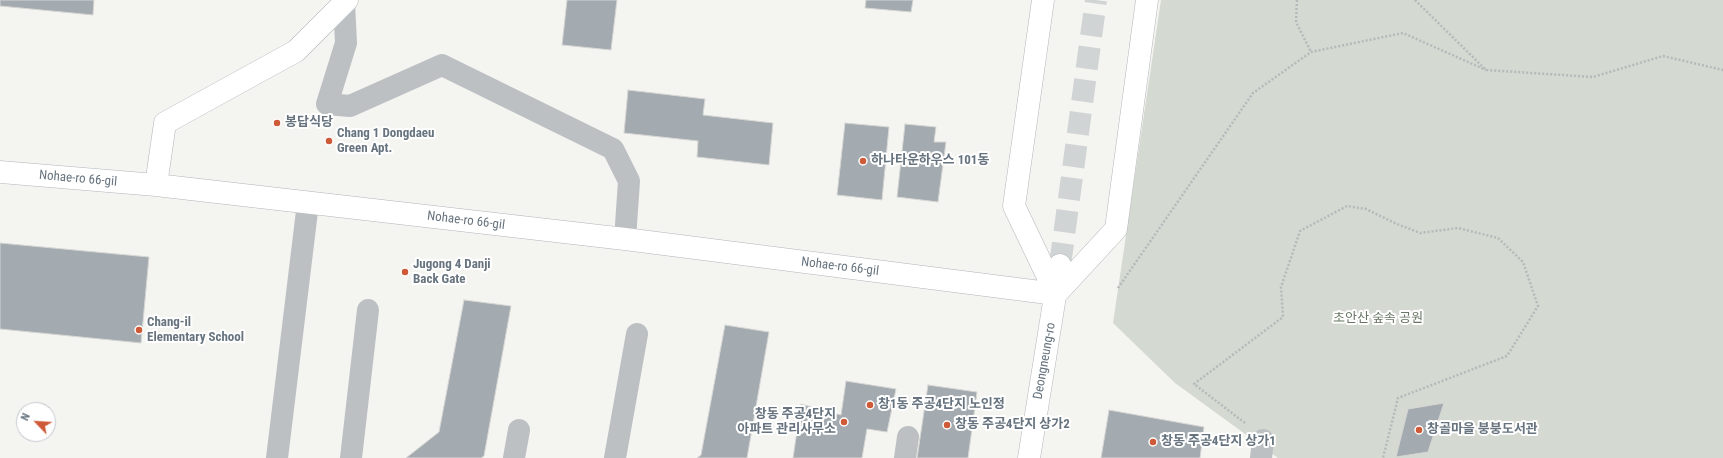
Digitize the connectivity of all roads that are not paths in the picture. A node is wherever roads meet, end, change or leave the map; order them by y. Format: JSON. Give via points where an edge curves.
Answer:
{"nodes":[{"id":1,"x":1044,"y":0,"type":"edge"},
{"id":2,"x":1147,"y":0,"type":"edge"},
{"id":3,"x":346,"y":2,"type":"edge"},
{"id":4,"x":0,"y":172,"type":"edge"},
{"id":5,"x":156,"y":185,"type":"junction"},
{"id":6,"x":308,"y":203,"type":"junction"},
{"id":7,"x":625,"y":239,"type":"junction"},
{"id":8,"x":1060,"y":265,"type":"tunnel mouth"},
{"id":9,"x":1056,"y":294,"type":"junction"},
{"id":10,"x":368,"y":310,"type":"dead end"},
{"id":11,"x":637,"y":334,"type":"dead end"},
{"id":12,"x":519,"y":430,"type":"dead end"},
{"id":13,"x":278,"y":458,"type":"edge"},
{"id":14,"x":351,"y":458,"type":"edge"},
{"id":15,"x":514,"y":458,"type":"edge"},
{"id":16,"x":615,"y":458,"type":"edge"},
{"id":17,"x":1029,"y":458,"type":"edge"}],
"edges":[{"from":1,"to":9,"type":"main road","via":[[1014,206]]},
{"from":2,"to":9,"type":"main road","via":[[1116,229]]},
{"from":3,"to":5,"type":"main road","via":[[296,51],[165,123]]},
{"from":3,"to":7,"type":"street","via":[[346,43],[327,104],[350,106],[442,66],[612,149],[629,181]]},
{"from":4,"to":5,"type":"main road","name":"Nohae-ro 66-gil"},
{"from":5,"to":6,"type":"main road","name":"Nohae-ro 66-gil"},
{"from":6,"to":7,"type":"main road","name":"Nohae-ro 66-gil"},
{"from":6,"to":13,"type":"street"},
{"from":7,"to":9,"type":"main road","name":"Nohae-ro 66-gil"},
{"from":8,"to":9,"type":"main road","name":"Deongneung-ro"},
{"from":9,"to":17,"type":"main road","name":"Deongneung-ro"},
{"from":10,"to":14,"type":"street"},
{"from":11,"to":16,"type":"street"},
{"from":12,"to":15,"type":"street"}]}
